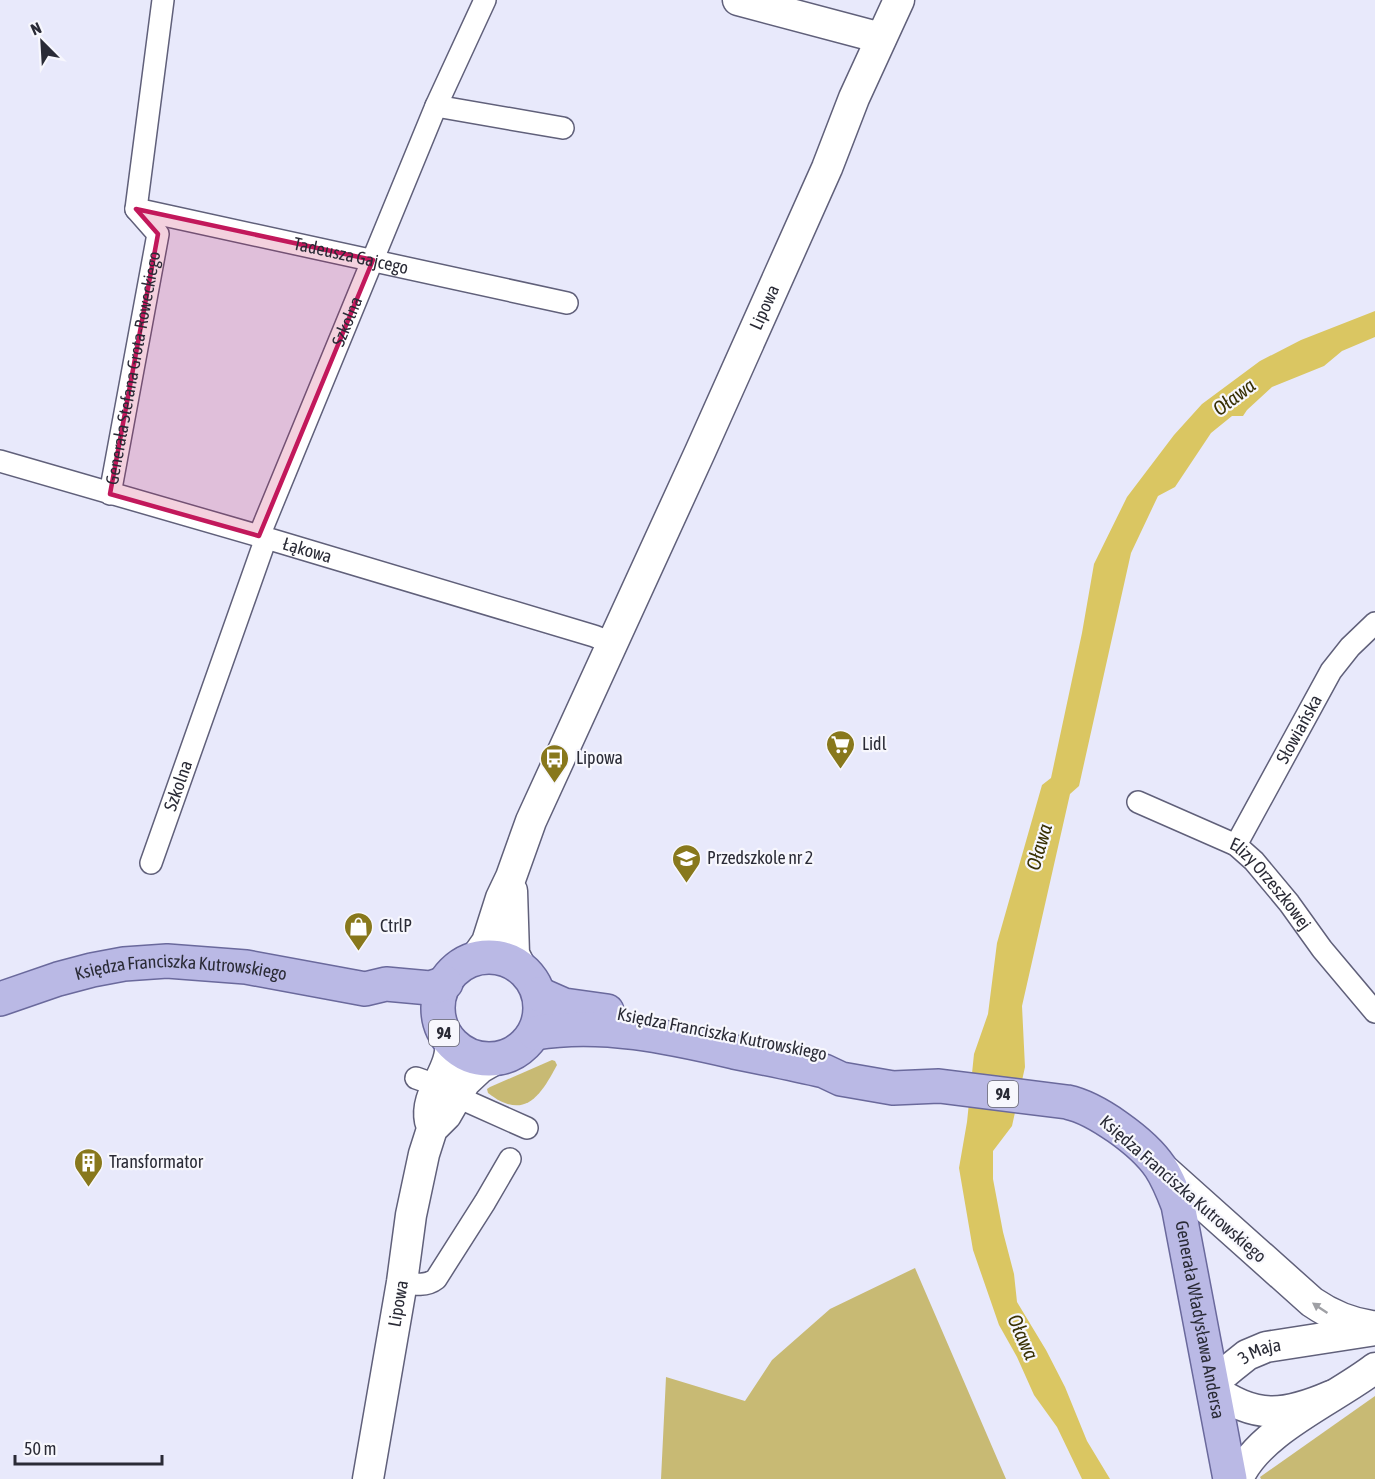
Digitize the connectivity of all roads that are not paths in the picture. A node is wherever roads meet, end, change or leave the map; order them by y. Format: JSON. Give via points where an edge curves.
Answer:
{"nodes":[{"id":1,"x":164,"y":0,"type":"edge"},
{"id":2,"x":485,"y":0,"type":"edge"},
{"id":3,"x":738,"y":0,"type":"edge"},
{"id":4,"x":899,"y":0,"type":"edge"},
{"id":5,"x":881,"y":38,"type":"junction"},
{"id":6,"x":436,"y":106,"type":"junction"},
{"id":7,"x":563,"y":128,"type":"dead end"},
{"id":8,"x":136,"y":209,"type":"junction"},
{"id":9,"x":373,"y":260,"type":"junction"},
{"id":10,"x":567,"y":303,"type":"dead end"},
{"id":11,"x":0,"y":462,"type":"edge"},
{"id":12,"x":110,"y":494,"type":"junction"},
{"id":13,"x":263,"y":537,"type":"junction"},
{"id":14,"x":1375,"y":622,"type":"edge"},
{"id":15,"x":612,"y":644,"type":"junction"},
{"id":16,"x":1138,"y":802,"type":"dead end"},
{"id":17,"x":1236,"y":845,"type":"junction"},
{"id":18,"x":151,"y":863,"type":"dead end"},
{"id":19,"x":511,"y":877,"type":"junction"},
{"id":20,"x":475,"y":959,"type":"junction"},
{"id":21,"x":530,"y":981,"type":"junction"},
{"id":22,"x":446,"y":983,"type":"junction"},
{"id":23,"x":365,"y":989,"type":"junction"},
{"id":24,"x":0,"y":999,"type":"edge"},
{"id":25,"x":1373,"y":1005,"type":"edge"},
{"id":26,"x":445,"y":1032,"type":"junction"},
{"id":27,"x":534,"y":1033,"type":"junction"},
{"id":28,"x":494,"y":1059,"type":"junction"},
{"id":29,"x":939,"y":1086,"type":"junction"},
{"id":30,"x":462,"y":1099,"type":"dead end"},
{"id":31,"x":527,"y":1128,"type":"dead end"},
{"id":32,"x":432,"y":1130,"type":"junction"},
{"id":33,"x":510,"y":1159,"type":"dead end"},
{"id":34,"x":1159,"y":1166,"type":"junction"},
{"id":35,"x":402,"y":1282,"type":"junction"},
{"id":36,"x":1375,"y":1328,"type":"edge"},
{"id":37,"x":1375,"y":1368,"type":"edge"},
{"id":38,"x":1212,"y":1388,"type":"junction"},
{"id":39,"x":1331,"y":1396,"type":"junction"},
{"id":40,"x":368,"y":1479,"type":"edge"},
{"id":41,"x":1230,"y":1479,"type":"edge"},
{"id":42,"x":1238,"y":1479,"type":"edge"}],
"edges":[{"from":1,"to":8,"type":"street"},
{"from":2,"to":6,"type":"street","name":"Szkolna"},
{"from":3,"to":5,"type":"street"},
{"from":4,"to":5,"type":"street","name":"Lipowa"},
{"from":5,"to":15,"type":"street","name":"Lipowa","via":[[827,168]]},
{"from":6,"to":7,"type":"street"},
{"from":6,"to":9,"type":"street","name":"Szkolna"},
{"from":8,"to":9,"type":"street","name":"Tadeusza Gajcego"},
{"from":8,"to":12,"type":"street","name":"Generała Stefana Grota-Roweckiego","via":[[158,234]]},
{"from":9,"to":10,"type":"street","name":"Tadeusza Gajcego"},
{"from":9,"to":13,"type":"street","name":"Szkolna"},
{"from":11,"to":12,"type":"street","name":"Łąkowa"},
{"from":12,"to":13,"type":"street","name":"Łąkowa"},
{"from":13,"to":15,"type":"street","name":"Łąkowa"},
{"from":13,"to":18,"type":"street","name":"Szkolna"},
{"from":14,"to":17,"type":"street","name":"Słowiańska","via":[[1332,671]]},
{"from":15,"to":19,"type":"street","name":"Lipowa","via":[[531,821]]},
{"from":16,"to":17,"type":"street","name":"Elizy Orzeszkowej"},
{"from":17,"to":25,"type":"street","name":"Elizy Orzeszkowej","via":[[1254,861],[1322,949]]},
{"from":19,"to":20,"type":"street","name":"Lipowa","via":[[487,942]]},
{"from":19,"to":21,"type":"street","name":"Lipowa","via":[[514,954]]},
{"from":20,"to":21,"type":"main road","number":"94","via":[[499,958]]},
{"from":20,"to":22,"type":"main road","via":[[456,970]]},
{"from":21,"to":27,"type":"main road","via":[[541,1007]]},
{"from":21,"to":29,"type":"main road","name":"Księdza Franciszka Kutrowskiego","number":"94","via":[[564,1005],[620,1012],[826,1054]]},
{"from":22,"to":23,"type":"main road","name":"Księdza Franciszka Kutrowskiego","number":"94","via":[[430,988],[386,984]]},
{"from":22,"to":26,"type":"main road","number":"94","via":[[438,1007]]},
{"from":23,"to":24,"type":"main road","name":"Księdza Franciszka Kutrowskiego","number":"94","via":[[246,967],[167,961],[92,970]]},
{"from":23,"to":26,"type":"main road","name":"Księdza Franciszka Kutrowskiego","number":"94","via":[[380,1001],[420,1011]]},
{"from":26,"to":28,"type":"main road","number":"94","via":[[469,1056]]},
{"from":26,"to":32,"type":"street","name":"Lipowa","via":[[451,1052],[430,1102]]},
{"from":27,"to":28,"type":"main road","via":[[518,1051]]},
{"from":27,"to":29,"type":"main road","name":"Księdza Franciszka Kutrowskiego","number":"94","via":[[569,1028],[628,1031],[785,1062],[842,1079],[893,1088]]},
{"from":28,"to":32,"type":"street","name":"Lipowa","via":[[469,1076],[446,1115]]},
{"from":29,"to":34,"type":"main road","name":"Księdza Franciszka Kutrowskiego","number":"94","via":[[1078,1104],[1107,1119]]},
{"from":30,"to":31,"type":"street"},
{"from":32,"to":35,"type":"street","name":"Lipowa","via":[[411,1215]]},
{"from":33,"to":35,"type":"street","via":[[436,1279],[417,1284]]},
{"from":36,"to":34,"type":"street","name":"Księdza Franciszka Kutrowskiego","one_way":true,"via":[[1329,1314],[1312,1302]]},
{"from":34,"to":38,"type":"main road","name":"Generała Władysława Andersa","number":"94","via":[[1178,1205]]},
{"from":35,"to":40,"type":"street","name":"Lipowa"},
{"from":36,"to":38,"type":"street","name":"3 Maja","via":[[1266,1347],[1247,1355]]},
{"from":37,"to":39,"type":"street"},
{"from":38,"to":39,"type":"street","via":[[1261,1412],[1307,1407]]},
{"from":38,"to":41,"type":"main road","name":"Generała Władysława Andersa","number":"94"},
{"from":39,"to":42,"type":"street","via":[[1274,1436],[1251,1458]]}]}
